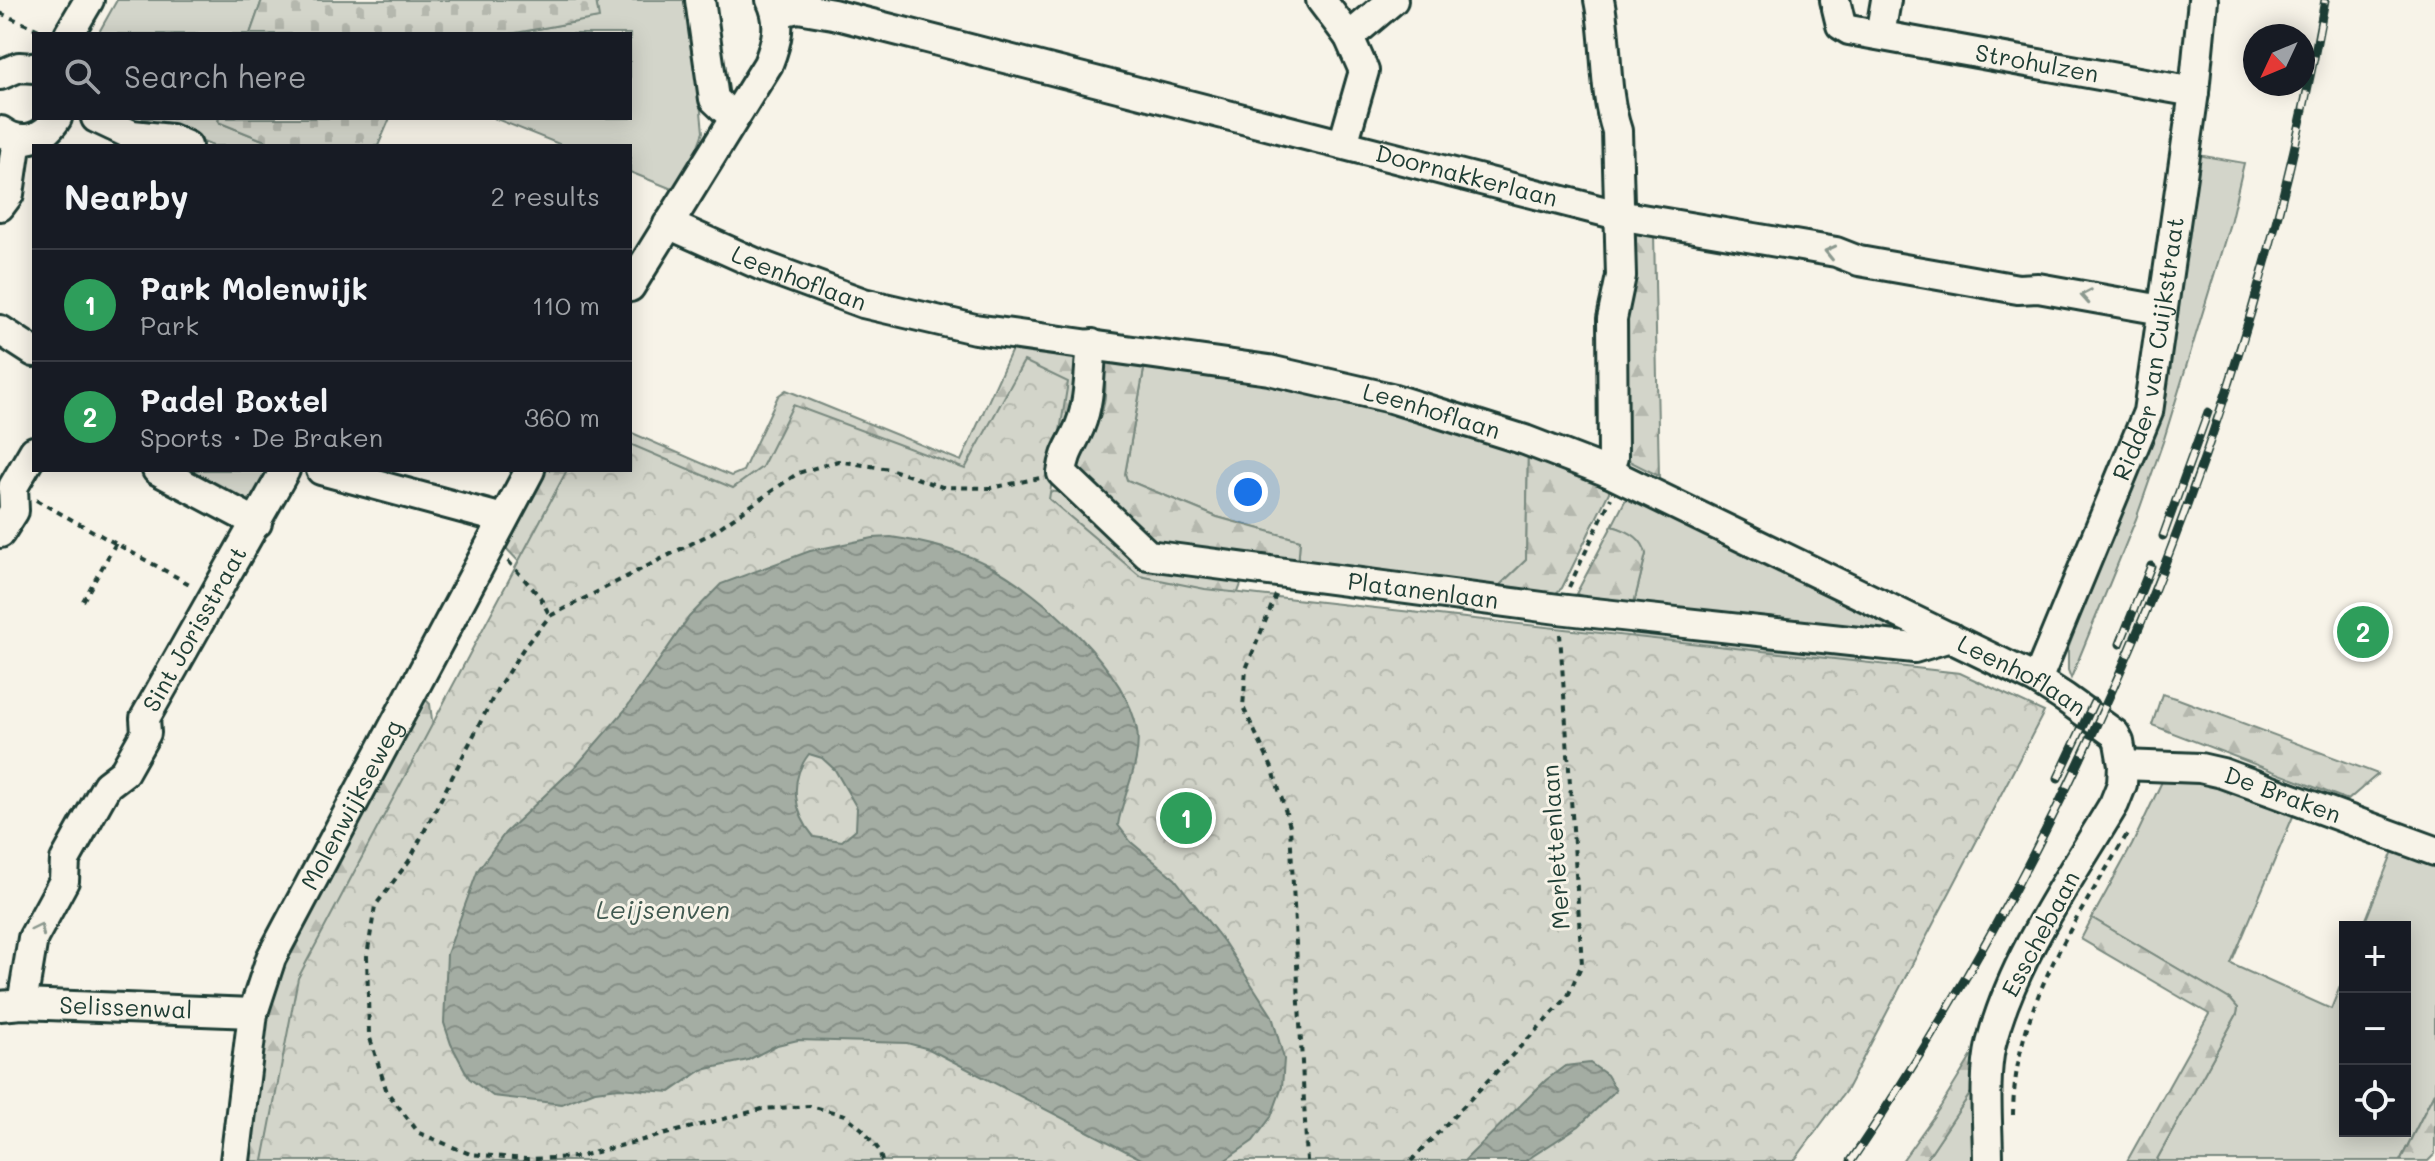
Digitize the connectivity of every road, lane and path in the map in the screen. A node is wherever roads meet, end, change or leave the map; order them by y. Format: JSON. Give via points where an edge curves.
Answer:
{"nodes":[{"id":1,"x":89,"y":0,"type":"edge"},
{"id":2,"x":700,"y":0,"type":"edge"},
{"id":3,"x":1321,"y":0,"type":"edge"},
{"id":4,"x":1393,"y":0,"type":"edge"},
{"id":5,"x":1599,"y":0,"type":"edge"},
{"id":6,"x":1835,"y":0,"type":"edge"},
{"id":7,"x":1886,"y":0,"type":"edge"},
{"id":8,"x":2203,"y":0,"type":"edge"},
{"id":9,"x":774,"y":7,"type":"edge"},
{"id":10,"x":0,"y":13,"type":"edge"},
{"id":11,"x":43,"y":32,"type":"edge"},
{"id":12,"x":70,"y":32,"type":"edge"},
{"id":13,"x":1880,"y":35,"type":"junction"},
{"id":14,"x":1349,"y":37,"type":"junction"},
{"id":15,"x":32,"y":68,"type":"edge"},
{"id":16,"x":0,"y":75,"type":"edge"},
{"id":17,"x":2194,"y":92,"type":"junction"},
{"id":18,"x":734,"y":118,"type":"junction"},
{"id":19,"x":55,"y":120,"type":"edge"},
{"id":20,"x":100,"y":120,"type":"edge"},
{"id":21,"x":9,"y":135,"type":"edge"},
{"id":22,"x":182,"y":144,"type":"edge"},
{"id":23,"x":1343,"y":144,"type":"junction"},
{"id":24,"x":0,"y":206,"type":"edge"},
{"id":25,"x":1618,"y":215,"type":"junction"},
{"id":26,"x":668,"y":224,"type":"junction"},
{"id":27,"x":632,"y":284,"type":"edge"},
{"id":28,"x":2162,"y":310,"type":"junction"},
{"id":29,"x":0,"y":330,"type":"edge"},
{"id":30,"x":1092,"y":344,"type":"junction"},
{"id":31,"x":32,"y":351,"type":"edge"},
{"id":32,"x":32,"y":454,"type":"edge"},
{"id":33,"x":161,"y":472,"type":"edge"},
{"id":34,"x":284,"y":472,"type":"edge"},
{"id":35,"x":327,"y":472,"type":"edge"},
{"id":36,"x":529,"y":472,"type":"edge"},
{"id":37,"x":1062,"y":473,"type":"junction"},
{"id":38,"x":1614,"y":475,"type":"junction"},
{"id":39,"x":13,"y":487,"type":"junction"},
{"id":40,"x":257,"y":523,"type":"junction"},
{"id":41,"x":497,"y":531,"type":"junction"},
{"id":42,"x":0,"y":533,"type":"edge"},
{"id":43,"x":116,"y":543,"type":"junction"},
{"id":44,"x":1285,"y":574,"type":"junction"},
{"id":45,"x":212,"y":596,"type":"junction"},
{"id":46,"x":83,"y":601,"type":"dead end"},
{"id":47,"x":1558,"y":609,"type":"junction"},
{"id":48,"x":550,"y":616,"type":"junction"},
{"id":49,"x":1950,"y":637,"type":"junction"},
{"id":50,"x":2037,"y":680,"type":"junction"},
{"id":51,"x":2123,"y":765,"type":"junction"},
{"id":52,"x":2136,"y":819,"type":"dead end"},
{"id":53,"x":2435,"y":851,"type":"edge"},
{"id":54,"x":11,"y":1005,"type":"edge"},
{"id":55,"x":253,"y":1013,"type":"junction"},
{"id":56,"x":2013,"y":1122,"type":"dead end"},
{"id":57,"x":577,"y":1159,"type":"edge"},
{"id":58,"x":235,"y":1161,"type":"edge"},
{"id":59,"x":882,"y":1161,"type":"edge"},
{"id":60,"x":1307,"y":1161,"type":"edge"},
{"id":61,"x":1411,"y":1161,"type":"edge"},
{"id":62,"x":1988,"y":1161,"type":"edge"}],
"edges":[{"from":1,"to":12,"type":"street"},
{"from":2,"to":18,"type":"street","via":[[714,99]]},
{"from":3,"to":14,"type":"street"},
{"from":4,"to":14,"type":"street"},
{"from":5,"to":25,"type":"street","via":[[1609,109],[1617,131]]},
{"from":6,"to":13,"type":"street","name":"Strohulzen","via":[[1841,25]]},
{"from":7,"to":13,"type":"street"},
{"from":8,"to":17,"type":"street","name":"Ridder van Cuijkstraat"},
{"from":9,"to":18,"type":"street","via":[[778,39]]},
{"from":9,"to":23,"type":"street","name":"Doornakkerlaan","via":[[833,14]]},
{"from":10,"to":11,"type":"path"},
{"from":13,"to":17,"type":"street","name":"Strohulzen"},
{"from":14,"to":23,"type":"street","via":[[1364,71]]},
{"from":15,"to":16,"type":"street"},
{"from":17,"to":28,"type":"street","name":"Ridder van Cuijkstraat"},
{"from":18,"to":26,"type":"street"},
{"from":19,"to":21,"type":"street","via":[[36,137]]},
{"from":20,"to":22,"type":"street","via":[[132,135]]},
{"from":21,"to":24,"type":"street","via":[[9,194]]},
{"from":23,"to":25,"type":"street","name":"Doornakkerlaan"},
{"from":28,"to":25,"type":"street","name":"Doornakkerlaan","one_way":true,"via":[[1989,284]]},
{"from":25,"to":38,"type":"street","via":[[1621,276],[1612,319]]},
{"from":26,"to":27,"type":"street"},
{"from":26,"to":30,"type":"street","name":"Leenhoflaan","via":[[863,303],[975,329]]},
{"from":28,"to":50,"type":"street","name":"Ridder van Cuijkstraat","via":[[2148,412]]},
{"from":29,"to":31,"type":"street"},
{"from":30,"to":37,"type":"street","via":[[1085,406],[1065,451]]},
{"from":30,"to":38,"type":"street","name":"Leenhoflaan","via":[[1269,370],[1391,398],[1525,440]]},
{"from":32,"to":39,"type":"street"},
{"from":33,"to":40,"type":"street"},
{"from":34,"to":40,"type":"street","name":"Sint Jorisstraat"},
{"from":35,"to":41,"type":"street"},
{"from":36,"to":41,"type":"street","name":"Molenwijkseweg"},
{"from":37,"to":44,"type":"street","name":"Platanenlaan","via":[[1148,555]]},
{"from":37,"to":48,"type":"path","via":[[991,488],[942,487],[890,469],[838,461],[798,473],[710,534]]},
{"from":38,"to":47,"type":"path","name":"Merlettenlaan"},
{"from":38,"to":49,"type":"street","name":"Leenhoflaan"},
{"from":39,"to":42,"type":"street","via":[[14,511]]},
{"from":39,"to":43,"type":"path"},
{"from":40,"to":45,"type":"street","name":"Sint Jorisstraat"},
{"from":41,"to":48,"type":"path"},
{"from":41,"to":55,"type":"street","name":"Molenwijkseweg","via":[[271,958]]},
{"from":43,"to":45,"type":"path"},
{"from":43,"to":46,"type":"path"},
{"from":44,"to":47,"type":"street","name":"Platanenlaan"},
{"from":44,"to":60,"type":"path","via":[[1246,669],[1243,707],[1273,770],[1290,826]]},
{"from":54,"to":45,"type":"street","name":"Sint Jorisstraat","one_way":true,"via":[[33,938],[64,881],[65,860],[107,785],[124,772],[146,733],[145,718]]},
{"from":47,"to":49,"type":"street","name":"Platanenlaan","via":[[1914,648]]},
{"from":47,"to":61,"type":"path","name":"Merlettenlaan","via":[[1582,964],[1567,998]]},
{"from":48,"to":57,"type":"path","via":[[499,686],[409,861],[375,906],[367,956],[369,1035],[387,1092],[419,1133],[470,1154]]},
{"from":49,"to":50,"type":"street","name":"Leenhoflaan"},
{"from":50,"to":51,"type":"street","name":"Leenhoflaan","via":[[2115,734]]},
{"from":51,"to":53,"type":"street","name":"De Braken","via":[[2222,773]]},
{"from":51,"to":62,"type":"street","name":"Esschebaan","via":[[2114,804],[2015,974],[2002,1007],[1991,1048]]},
{"from":52,"to":56,"type":"path","via":[[2035,1000],[2016,1069]]},
{"from":54,"to":55,"type":"street","name":"Selissenwal"},
{"from":55,"to":58,"type":"street","name":"Molenwijkseweg"},
{"from":57,"to":59,"type":"path","via":[[762,1109],[810,1106],[845,1115],[879,1150]]}]}
